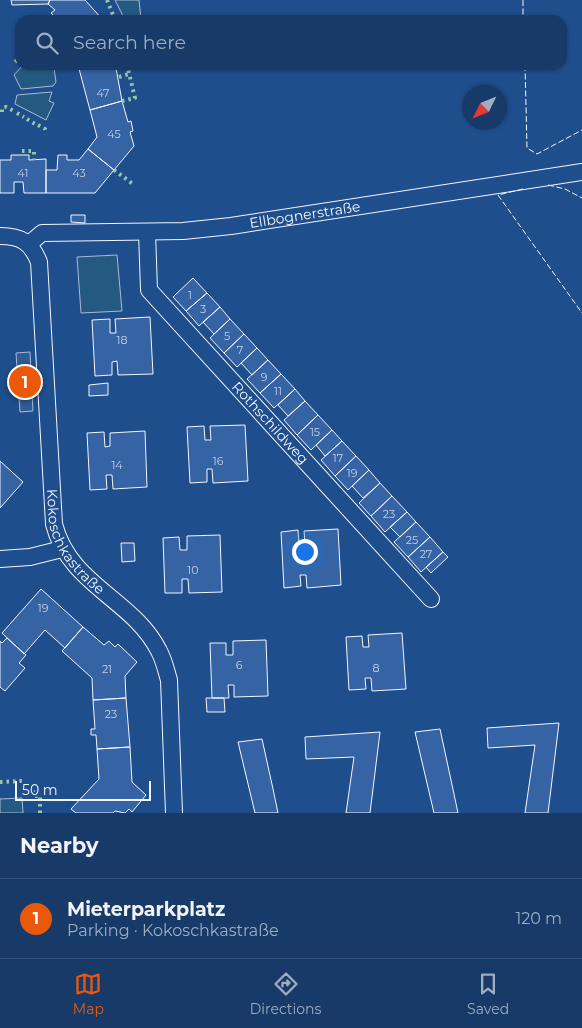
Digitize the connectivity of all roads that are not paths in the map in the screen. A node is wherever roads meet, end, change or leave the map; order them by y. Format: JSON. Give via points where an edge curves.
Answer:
{"nodes":[{"id":1,"x":582,"y":172,"type":"edge"},
{"id":2,"x":147,"y":232,"type":"junction"},
{"id":3,"x":0,"y":236,"type":"edge"},
{"id":4,"x":29,"y":244,"type":"junction"},
{"id":5,"x":62,"y":549,"type":"junction"},
{"id":6,"x":0,"y":559,"type":"edge"},
{"id":7,"x":431,"y":600,"type":"dead end"},
{"id":8,"x":174,"y":813,"type":"edge"}],
"edges":[{"from":1,"to":2,"type":"street","name":"Ellbognerstraße","via":[[231,226]]},
{"from":2,"to":4,"type":"street","name":"Ellbognerstraße","via":[[42,233]]},
{"from":2,"to":7,"type":"street","name":"Rothschildweg","via":[[149,290]]},
{"from":3,"to":4,"type":"street","via":[[21,238]]},
{"from":4,"to":5,"type":"street","name":"Kokoschkastraße","via":[[39,262],[54,524]]},
{"from":5,"to":6,"type":"street","via":[[30,557]]},
{"from":5,"to":8,"type":"street","name":"Kokoschkastraße","via":[[73,566],[136,621],[159,650],[169,680]]}]}
